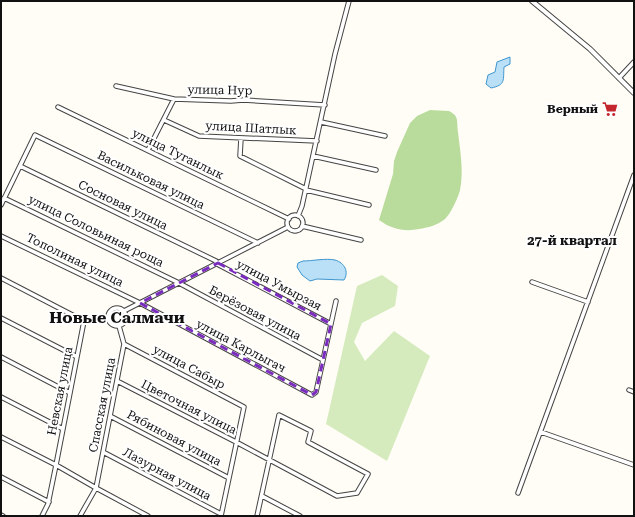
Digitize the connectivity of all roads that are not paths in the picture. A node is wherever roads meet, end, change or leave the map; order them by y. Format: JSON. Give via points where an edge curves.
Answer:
{"nodes":[{"id":1,"x":349,"y":1,"type":"edge"},
{"id":2,"x":532,"y":1,"type":"edge"},
{"id":3,"x":634,"y":62,"type":"edge"},
{"id":4,"x":619,"y":78,"type":"junction"},
{"id":5,"x":116,"y":86,"type":"dead end"},
{"id":6,"x":634,"y":93,"type":"edge"},
{"id":7,"x":174,"y":99,"type":"junction"},
{"id":8,"x":325,"y":105,"type":"junction"},
{"id":9,"x":58,"y":107,"type":"dead end"},
{"id":10,"x":164,"y":120,"type":"junction"},
{"id":11,"x":321,"y":122,"type":"junction"},
{"id":12,"x":385,"y":136,"type":"dead end"},
{"id":13,"x":241,"y":138,"type":"junction"},
{"id":14,"x":317,"y":141,"type":"junction"},
{"id":15,"x":148,"y":150,"type":"junction"},
{"id":16,"x":313,"y":156,"type":"junction"},
{"id":17,"x":20,"y":166,"type":"junction"},
{"id":18,"x":376,"y":170,"type":"dead end"},
{"id":19,"x":634,"y":175,"type":"edge"},
{"id":20,"x":306,"y":190,"type":"junction"},
{"id":21,"x":4,"y":198,"type":"junction"},
{"id":22,"x":1,"y":205,"type":"edge"},
{"id":23,"x":369,"y":205,"type":"dead end"},
{"id":24,"x":298,"y":216,"type":"junction"},
{"id":25,"x":289,"y":218,"type":"junction"},
{"id":26,"x":302,"y":226,"type":"junction"},
{"id":27,"x":288,"y":227,"type":"junction"},
{"id":28,"x":1,"y":236,"type":"edge"},
{"id":29,"x":362,"y":240,"type":"dead end"},
{"id":30,"x":258,"y":243,"type":"junction"},
{"id":31,"x":218,"y":263,"type":"junction"},
{"id":32,"x":1,"y":278,"type":"edge"},
{"id":33,"x":532,"y":282,"type":"dead end"},
{"id":34,"x":179,"y":283,"type":"junction"},
{"id":35,"x":336,"y":301,"type":"dead end"},
{"id":36,"x":588,"y":302,"type":"junction"},
{"id":37,"x":140,"y":303,"type":"junction"},
{"id":38,"x":124,"y":311,"type":"junction"},
{"id":39,"x":1,"y":318,"type":"edge"},
{"id":40,"x":108,"y":318,"type":"junction"},
{"id":41,"x":84,"y":320,"type":"junction"},
{"id":42,"x":331,"y":324,"type":"junction"},
{"id":43,"x":119,"y":326,"type":"junction"},
{"id":44,"x":124,"y":344,"type":"junction"},
{"id":45,"x":1,"y":357,"type":"edge"},
{"id":46,"x":77,"y":357,"type":"junction"},
{"id":47,"x":323,"y":360,"type":"junction"},
{"id":48,"x":117,"y":381,"type":"junction"},
{"id":49,"x":629,"y":390,"type":"dead end"},
{"id":50,"x":634,"y":392,"type":"edge"},
{"id":51,"x":70,"y":393,"type":"junction"},
{"id":52,"x":1,"y":397,"type":"edge"},
{"id":53,"x":110,"y":416,"type":"junction"},
{"id":54,"x":63,"y":429,"type":"junction"},
{"id":55,"x":541,"y":432,"type":"junction"},
{"id":56,"x":1,"y":437,"type":"edge"},
{"id":57,"x":236,"y":442,"type":"junction"},
{"id":58,"x":103,"y":452,"type":"junction"},
{"id":59,"x":269,"y":460,"type":"junction"},
{"id":60,"x":634,"y":465,"type":"edge"},
{"id":61,"x":56,"y":466,"type":"junction"},
{"id":62,"x":1,"y":477,"type":"edge"},
{"id":63,"x":229,"y":478,"type":"junction"},
{"id":64,"x":96,"y":488,"type":"junction"},
{"id":65,"x":518,"y":493,"type":"dead end"},
{"id":66,"x":262,"y":496,"type":"junction"},
{"id":67,"x":49,"y":502,"type":"junction"},
{"id":68,"x":221,"y":515,"type":"edge"},
{"id":69,"x":42,"y":516,"type":"edge"},
{"id":70,"x":80,"y":516,"type":"edge"},
{"id":71,"x":148,"y":516,"type":"edge"},
{"id":72,"x":257,"y":516,"type":"edge"},
{"id":73,"x":300,"y":516,"type":"edge"}],
"edges":[{"from":1,"to":8,"type":"street"},
{"from":2,"to":4,"type":"street","via":[[590,49]]},
{"from":3,"to":4,"type":"street"},
{"from":4,"to":6,"type":"street"},
{"from":5,"to":7,"type":"street","name":"улица Нур"},
{"from":7,"to":8,"type":"street","name":"улица Нур"},
{"from":7,"to":10,"type":"street"},
{"from":8,"to":11,"type":"street"},
{"from":9,"to":15,"type":"street","name":"улица Туганлык"},
{"from":10,"to":13,"type":"street","name":"улица Шатлык","via":[[199,136]]},
{"from":10,"to":15,"type":"street"},
{"from":11,"to":12,"type":"street"},
{"from":11,"to":14,"type":"street"},
{"from":13,"to":14,"type":"street","name":"улица Шатлык"},
{"from":13,"to":20,"type":"street","via":[[240,156]]},
{"from":14,"to":16,"type":"street"},
{"from":15,"to":25,"type":"street","name":"улица Туганлык"},
{"from":16,"to":18,"type":"street"},
{"from":16,"to":20,"type":"street"},
{"from":17,"to":21,"type":"street"},
{"from":17,"to":30,"type":"street","name":"Васильковая улица","via":[[35,135]]},
{"from":17,"to":31,"type":"street","name":"Сосновая улица"},
{"from":19,"to":36,"type":"street"},
{"from":20,"to":23,"type":"street"},
{"from":20,"to":24,"type":"street"},
{"from":21,"to":22,"type":"street"},
{"from":21,"to":34,"type":"street","name":"улица Соловьиная роща"},
{"from":24,"to":25,"type":"street"},
{"from":24,"to":26,"type":"street","via":[[302,220]]},
{"from":25,"to":27,"type":"street"},
{"from":26,"to":27,"type":"street","via":[[296,231]]},
{"from":26,"to":29,"type":"street"},
{"from":27,"to":30,"type":"street"},
{"from":28,"to":37,"type":"street","name":"Тополиная улица"},
{"from":30,"to":31,"type":"street"},
{"from":31,"to":34,"type":"street"},
{"from":31,"to":42,"type":"street","name":"улица Умырзая"},
{"from":32,"to":41,"type":"street"},
{"from":33,"to":36,"type":"street"},
{"from":34,"to":37,"type":"street"},
{"from":34,"to":47,"type":"street","name":"Берёзовая улица"},
{"from":35,"to":42,"type":"street"},
{"from":36,"to":55,"type":"street"},
{"from":37,"to":38,"type":"street"},
{"from":37,"to":47,"type":"street","name":"улица Карлыгач","via":[[312,395],[316,392]]},
{"from":38,"to":40,"type":"street","via":[[121,308],[114,308]]},
{"from":38,"to":43,"type":"street","via":[[125,322]]},
{"from":39,"to":46,"type":"street"},
{"from":40,"to":41,"type":"street"},
{"from":40,"to":43,"type":"street","via":[[112,324]]},
{"from":41,"to":46,"type":"street","name":"Невская улица"},
{"from":42,"to":47,"type":"street"},
{"from":43,"to":44,"type":"street","name":"Спасская улица"},
{"from":44,"to":48,"type":"street","name":"Спасская улица"},
{"from":44,"to":57,"type":"street","name":"улица Сабыр","via":[[244,407]]},
{"from":45,"to":51,"type":"street"},
{"from":46,"to":51,"type":"street","name":"Невская улица"},
{"from":48,"to":53,"type":"street","name":"Спасская улица"},
{"from":48,"to":57,"type":"street","name":"Цветочная улица"},
{"from":49,"to":50,"type":"street"},
{"from":51,"to":54,"type":"street","name":"Невская улица"},
{"from":52,"to":54,"type":"street"},
{"from":53,"to":58,"type":"street","name":"Спасская улица"},
{"from":53,"to":63,"type":"street","name":"Рябиновая улица"},
{"from":54,"to":61,"type":"street","name":"Невская улица"},
{"from":55,"to":60,"type":"street"},
{"from":55,"to":65,"type":"street"},
{"from":56,"to":61,"type":"street"},
{"from":57,"to":59,"type":"street","name":"Цветочная улица"},
{"from":57,"to":63,"type":"street"},
{"from":58,"to":64,"type":"street","name":"Спасская улица"},
{"from":58,"to":68,"type":"street","name":"Лазурная улица"},
{"from":59,"to":59,"type":"street","via":[[337,496],[358,493],[368,474],[308,442],[311,431],[279,415]]},
{"from":59,"to":66,"type":"street"},
{"from":61,"to":64,"type":"street"},
{"from":61,"to":67,"type":"street","name":"Невская улица"},
{"from":62,"to":67,"type":"street"},
{"from":63,"to":68,"type":"street"},
{"from":64,"to":70,"type":"street","name":"Спасская улица"},
{"from":64,"to":71,"type":"street"},
{"from":66,"to":72,"type":"street"},
{"from":66,"to":73,"type":"street"},
{"from":67,"to":69,"type":"street","name":"Невская улица"}]}
